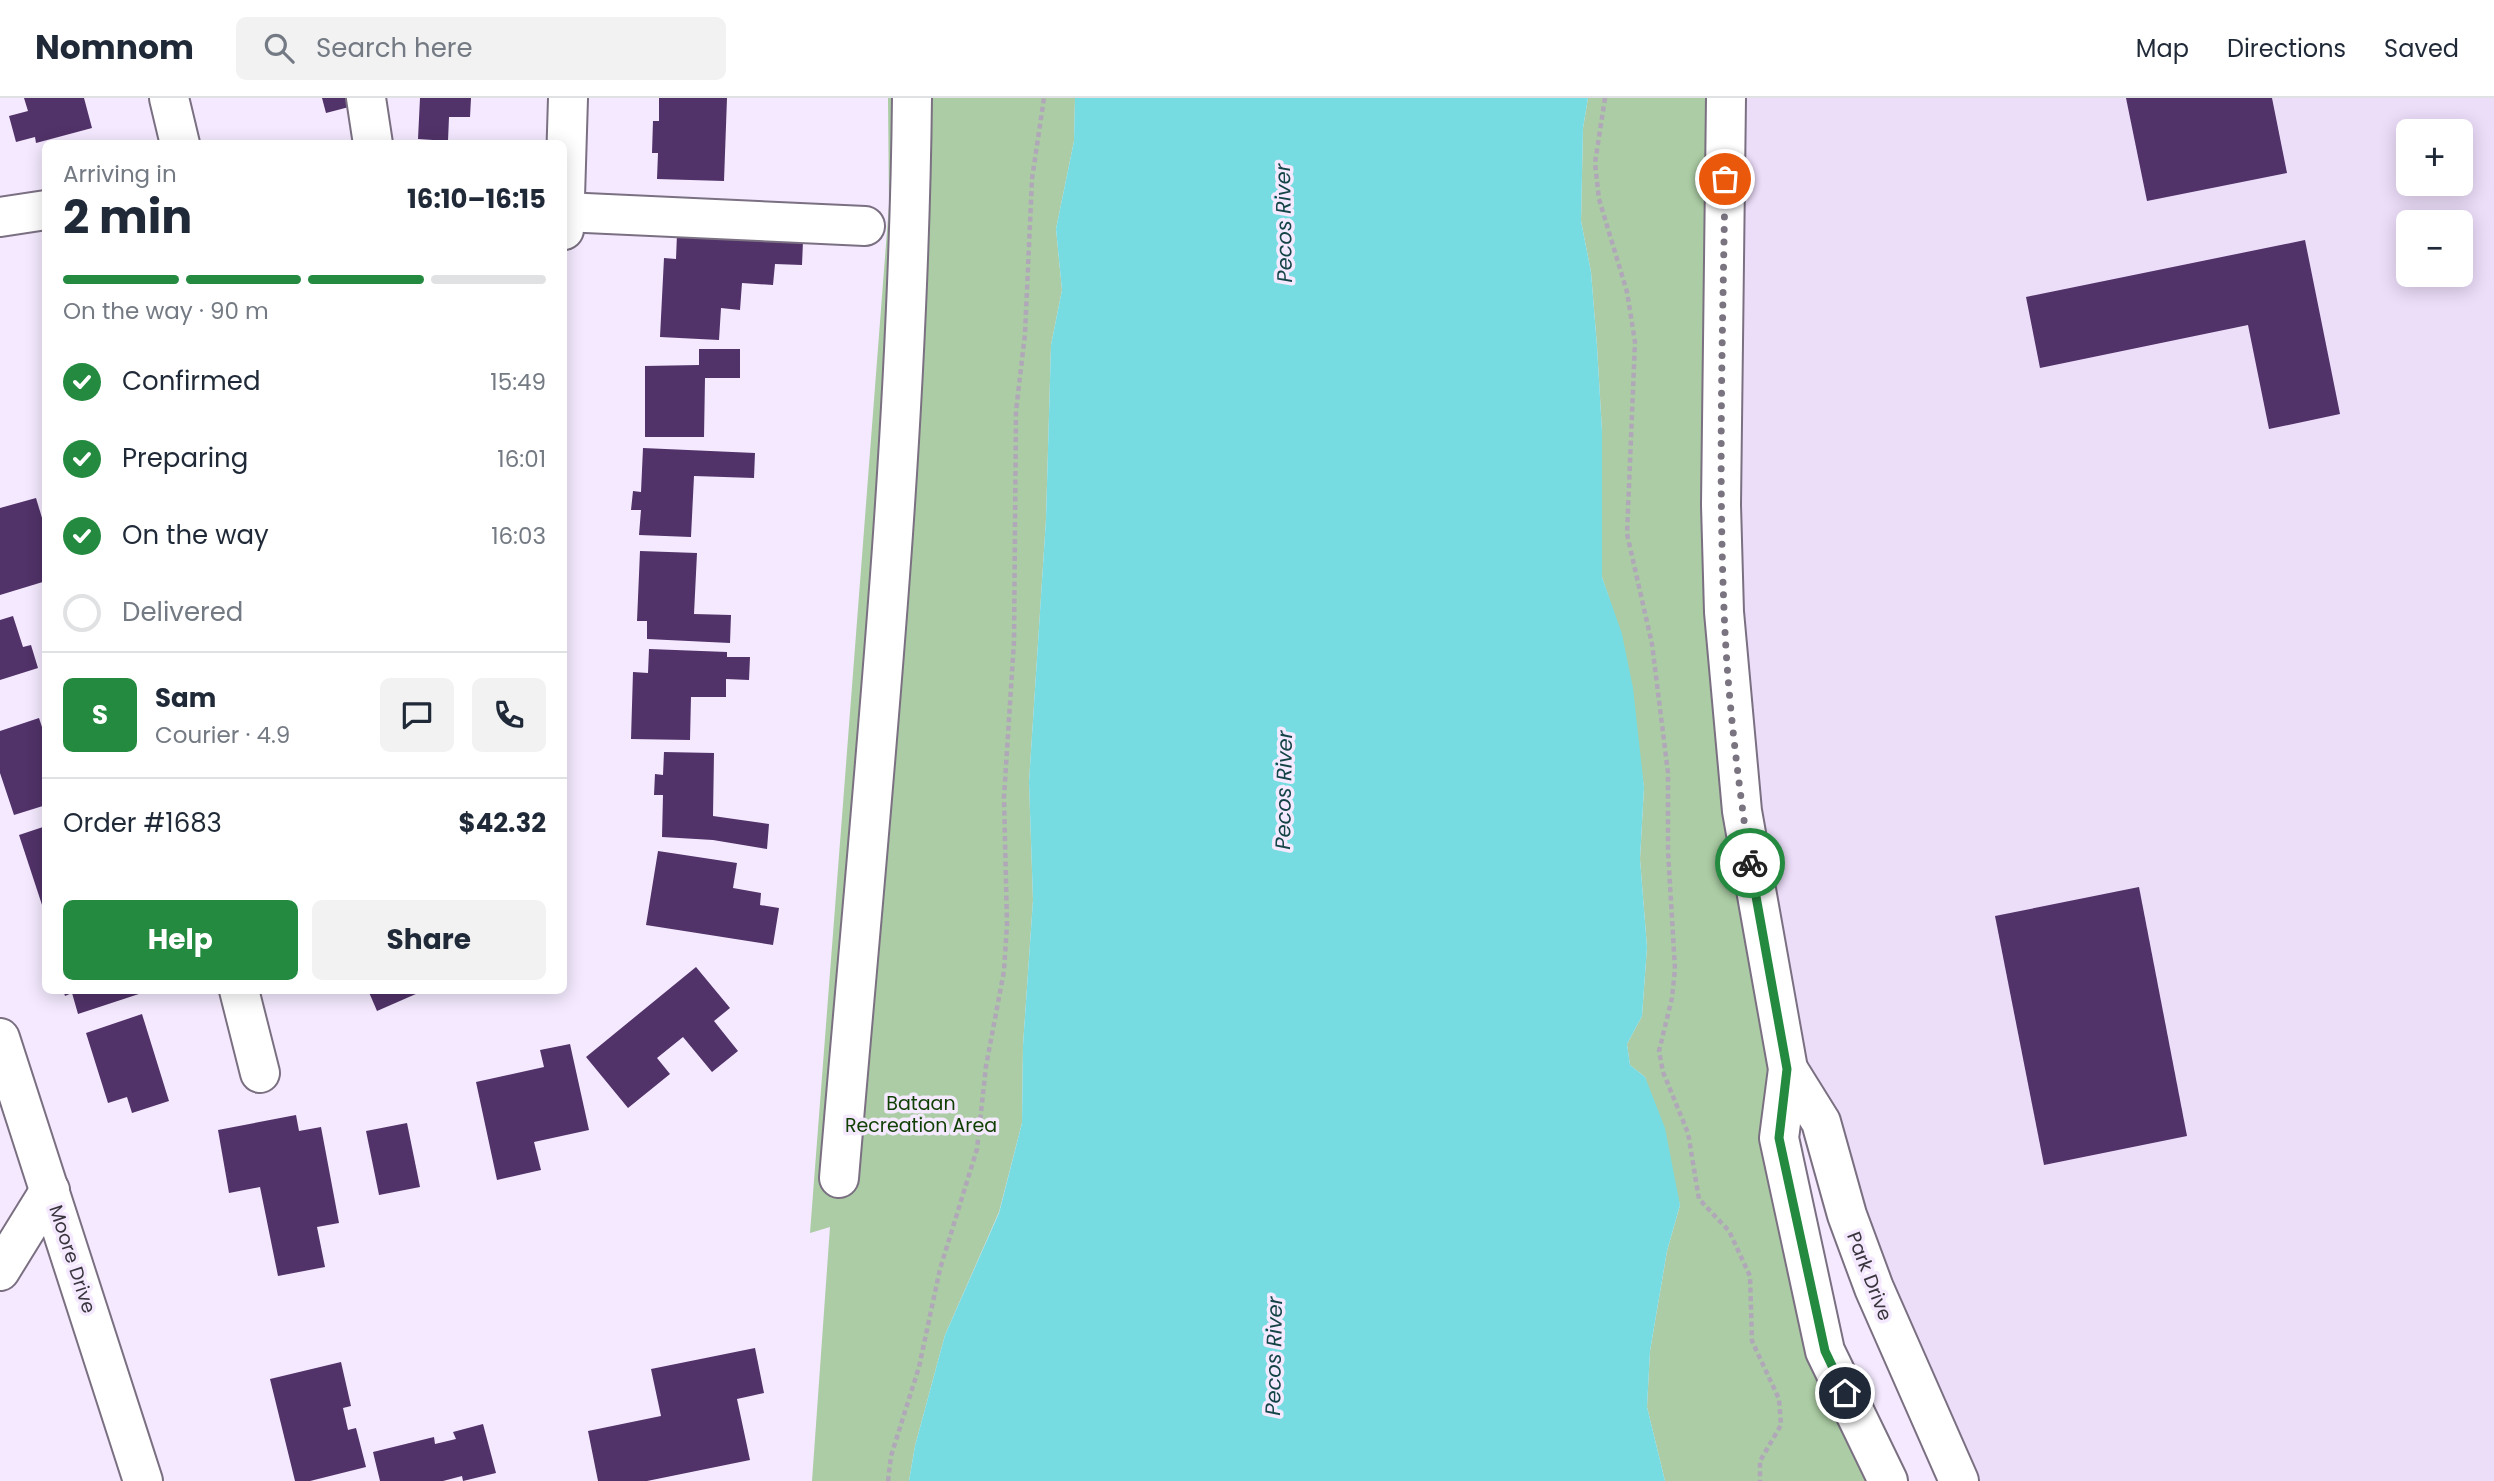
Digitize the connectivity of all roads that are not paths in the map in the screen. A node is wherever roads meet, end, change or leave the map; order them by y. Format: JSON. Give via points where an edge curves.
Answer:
{"nodes":[{"id":1,"x":169,"y":98,"type":"edge"},
{"id":2,"x":366,"y":98,"type":"edge"},
{"id":3,"x":568,"y":98,"type":"edge"},
{"id":4,"x":912,"y":98,"type":"edge"},
{"id":5,"x":1726,"y":98,"type":"edge"},
{"id":6,"x":179,"y":140,"type":"edge"},
{"id":7,"x":372,"y":140,"type":"edge"},
{"id":8,"x":567,"y":140,"type":"edge"},
{"id":9,"x":42,"y":211,"type":"edge"},
{"id":10,"x":0,"y":217,"type":"edge"},
{"id":11,"x":567,"y":218,"type":"edge"},
{"id":12,"x":865,"y":226,"type":"dead end"},
{"id":13,"x":240,"y":994,"type":"edge"},
{"id":14,"x":0,"y":1038,"type":"edge"},
{"id":15,"x":1787,"y":1069,"type":"junction"},
{"id":16,"x":260,"y":1073,"type":"dead end"},
{"id":17,"x":839,"y":1178,"type":"dead end"},
{"id":18,"x":50,"y":1190,"type":"junction"},
{"id":19,"x":0,"y":1271,"type":"edge"},
{"id":20,"x":144,"y":1481,"type":"edge"},
{"id":21,"x":1888,"y":1481,"type":"edge"},
{"id":22,"x":1959,"y":1481,"type":"edge"}],
"edges":[{"from":1,"to":6,"type":"street"},
{"from":2,"to":7,"type":"street"},
{"from":3,"to":8,"type":"street"},
{"from":4,"to":17,"type":"street","via":[[911,206],[891,551]]},
{"from":5,"to":15,"type":"street","name":"Park Drive","via":[[1724,612],[1742,811]]},
{"from":9,"to":10,"type":"street"},
{"from":11,"to":12,"type":"street"},
{"from":13,"to":16,"type":"street"},
{"from":14,"to":18,"type":"street","name":"Moore Drive"},
{"from":15,"to":21,"type":"street","name":"Park Drive","via":[[1779,1138],[1825,1351]]},
{"from":15,"to":22,"type":"street","name":"Park Drive","via":[[1821,1122],[1847,1215],[1874,1288]]},
{"from":18,"to":19,"type":"street"},
{"from":18,"to":20,"type":"street","name":"Moore Drive"}]}
